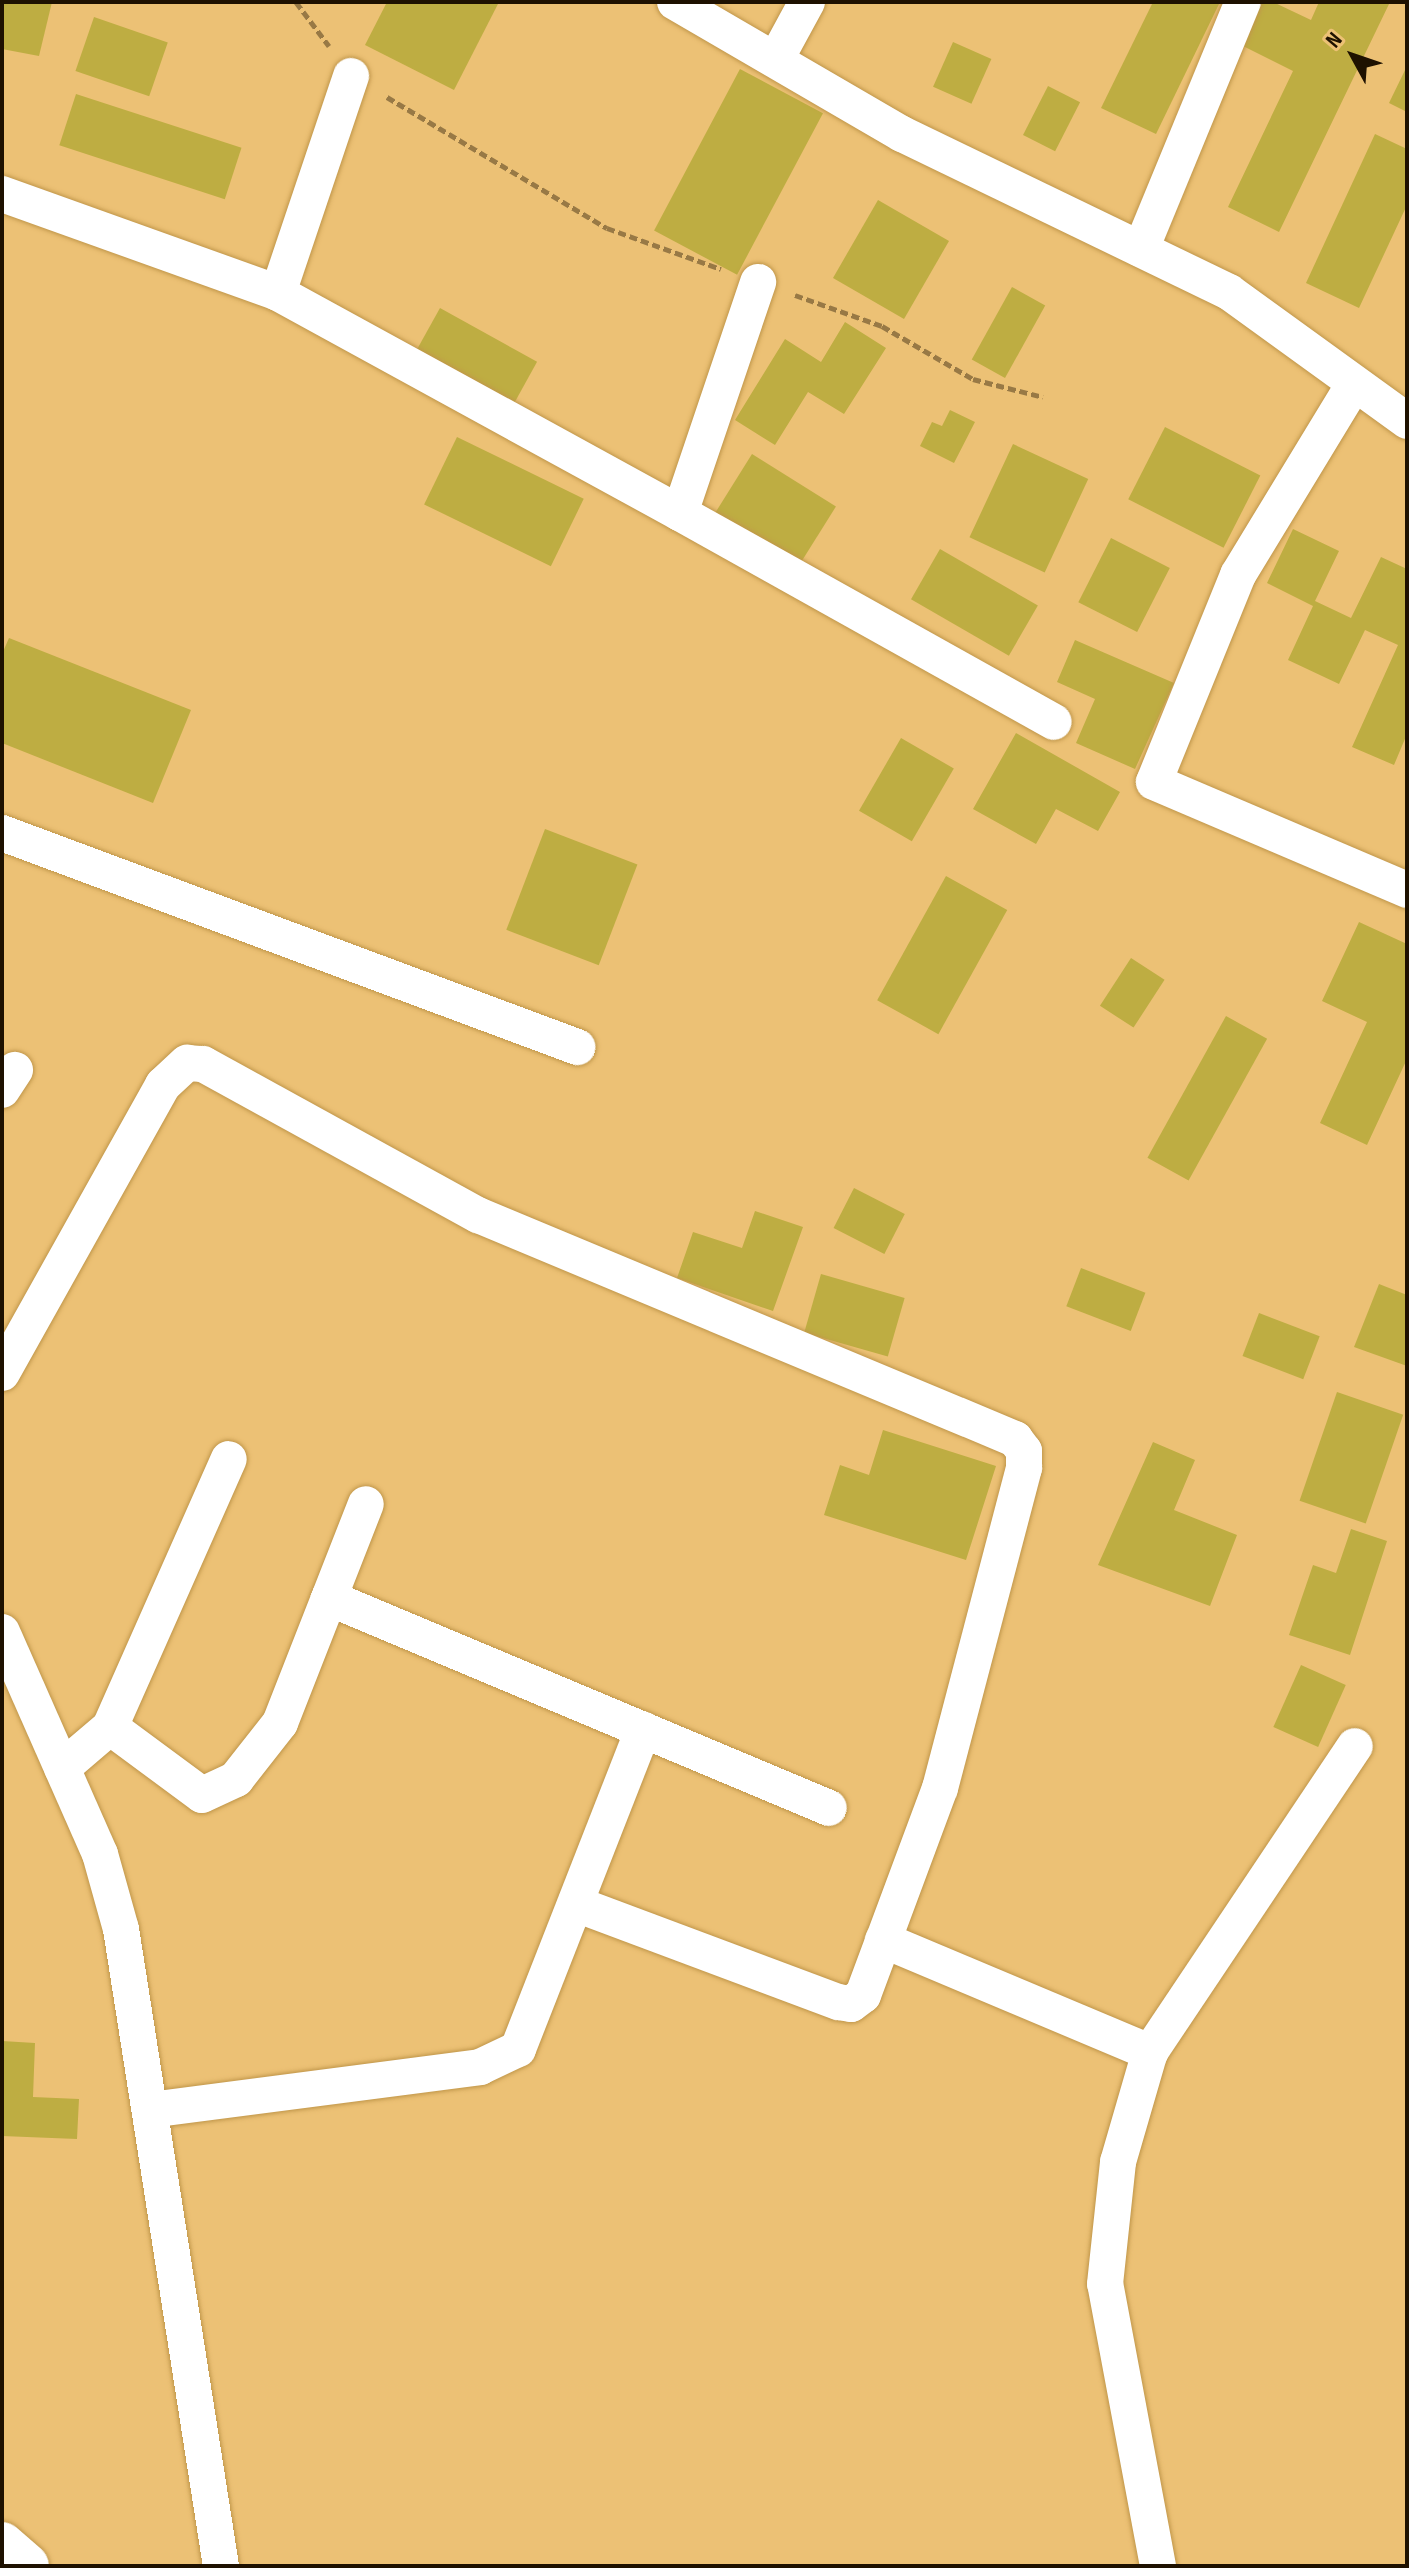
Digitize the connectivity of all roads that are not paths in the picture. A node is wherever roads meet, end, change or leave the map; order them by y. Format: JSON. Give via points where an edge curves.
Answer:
{"nodes":[{"id":1,"x":675,"y":2,"type":"edge"},
{"id":2,"x":807,"y":2,"type":"edge"},
{"id":3,"x":1243,"y":2,"type":"edge"},
{"id":4,"x":776,"y":59,"type":"junction"},
{"id":5,"x":351,"y":76,"type":"road end"},
{"id":6,"x":2,"y":194,"type":"edge"},
{"id":7,"x":1141,"y":249,"type":"junction"},
{"id":8,"x":758,"y":282,"type":"road end"},
{"id":9,"x":278,"y":293,"type":"junction"},
{"id":10,"x":1354,"y":384,"type":"junction"},
{"id":11,"x":1407,"y":421,"type":"edge"},
{"id":12,"x":680,"y":513,"type":"junction"},
{"id":13,"x":1054,"y":722,"type":"dead end"},
{"id":14,"x":2,"y":833,"type":"edge"},
{"id":15,"x":1407,"y":890,"type":"edge"},
{"id":16,"x":577,"y":1047,"type":"dead end"},
{"id":17,"x":2,"y":1373,"type":"edge"},
{"id":18,"x":229,"y":1459,"type":"dead end"},
{"id":19,"x":366,"y":1504,"type":"dead end"},
{"id":20,"x":329,"y":1598,"type":"junction"},
{"id":21,"x":2,"y":1632,"type":"edge"},
{"id":22,"x":110,"y":1727,"type":"junction"},
{"id":23,"x":643,"y":1730,"type":"junction"},
{"id":24,"x":1355,"y":1746,"type":"dead end"},
{"id":25,"x":62,"y":1768,"type":"junction"},
{"id":26,"x":829,"y":1808,"type":"dead end"},
{"id":27,"x":576,"y":1904,"type":"junction"},
{"id":28,"x":883,"y":1940,"type":"junction"},
{"id":29,"x":1150,"y":2052,"type":"junction"},
{"id":30,"x":150,"y":2110,"type":"junction"},
{"id":31,"x":2,"y":2544,"type":"edge"},
{"id":32,"x":27,"y":2566,"type":"edge"},
{"id":33,"x":221,"y":2566,"type":"edge"},
{"id":34,"x":1158,"y":2566,"type":"edge"}],
"edges":[{"from":1,"to":4,"type":"street"},
{"from":2,"to":4,"type":"street"},
{"from":3,"to":7,"type":"street"},
{"from":4,"to":7,"type":"street","via":[[902,134]]},
{"from":5,"to":9,"type":"street"},
{"from":6,"to":9,"type":"street"},
{"from":7,"to":10,"type":"street","via":[[1229,292]]},
{"from":8,"to":12,"type":"street"},
{"from":9,"to":12,"type":"street"},
{"from":10,"to":11,"type":"street"},
{"from":10,"to":15,"type":"street","via":[[1238,575],[1154,782]]},
{"from":12,"to":13,"type":"street"},
{"from":14,"to":16,"type":"street"},
{"from":17,"to":28,"type":"street","via":[[163,1085],[187,1063],[203,1064],[478,1215],[1015,1439],[1024,1451],[1024,1468],[940,1788]]},
{"from":18,"to":22,"type":"street"},
{"from":19,"to":20,"type":"street"},
{"from":20,"to":22,"type":"street","via":[[280,1723],[220,1792],[202,1795]]},
{"from":20,"to":23,"type":"street"},
{"from":21,"to":25,"type":"street"},
{"from":22,"to":25,"type":"street"},
{"from":23,"to":26,"type":"street"},
{"from":23,"to":27,"type":"street"},
{"from":24,"to":29,"type":"street"},
{"from":25,"to":30,"type":"street","via":[[100,1854],[121,1929]]},
{"from":27,"to":28,"type":"street","via":[[851,2004],[863,1995]]},
{"from":27,"to":30,"type":"street","via":[[518,2049],[480,2067]]},
{"from":28,"to":29,"type":"street"},
{"from":29,"to":34,"type":"street","via":[[1118,2162],[1105,2284]]},
{"from":30,"to":33,"type":"street"},
{"from":31,"to":32,"type":"street"}]}
